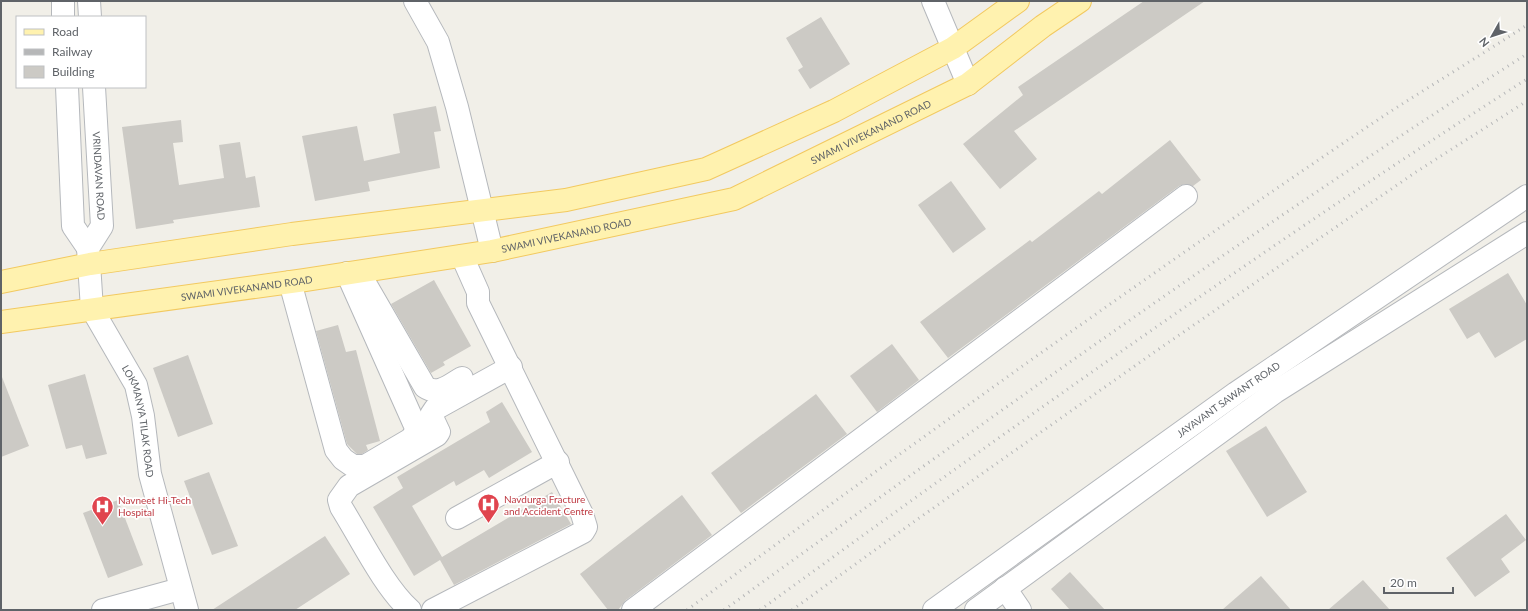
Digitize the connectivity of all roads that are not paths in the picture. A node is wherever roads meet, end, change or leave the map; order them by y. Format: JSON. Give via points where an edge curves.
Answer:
{"nodes":[{"id":1,"x":63,"y":1,"type":"edge"},
{"id":2,"x":89,"y":1,"type":"edge"},
{"id":3,"x":415,"y":1,"type":"edge"},
{"id":4,"x":933,"y":1,"type":"edge"},
{"id":5,"x":1018,"y":1,"type":"edge"},
{"id":6,"x":1080,"y":1,"type":"edge"},
{"id":7,"x":63,"y":16,"type":"edge"},
{"id":8,"x":90,"y":16,"type":"edge"},
{"id":9,"x":953,"y":48,"type":"junction"},
{"id":10,"x":968,"y":84,"type":"junction"},
{"id":11,"x":67,"y":88,"type":"edge"},
{"id":12,"x":94,"y":88,"type":"edge"},
{"id":13,"x":1186,"y":196,"type":"dead end"},
{"id":14,"x":1527,"y":196,"type":"edge"},
{"id":15,"x":482,"y":209,"type":"junction"},
{"id":16,"x":1527,"y":233,"type":"edge"},
{"id":17,"x":492,"y":251,"type":"junction"},
{"id":18,"x":89,"y":256,"type":"junction"},
{"id":19,"x":454,"y":257,"type":"junction"},
{"id":20,"x":353,"y":273,"type":"junction"},
{"id":21,"x":1,"y":282,"type":"edge"},
{"id":22,"x":290,"y":282,"type":"junction"},
{"id":23,"x":92,"y":309,"type":"junction"},
{"id":24,"x":1,"y":322,"type":"edge"},
{"id":25,"x":507,"y":360,"type":"junction"},
{"id":26,"x":558,"y":462,"type":"junction"},
{"id":27,"x":457,"y":518,"type":"dead end"},
{"id":28,"x":1004,"y":588,"type":"junction"},
{"id":29,"x":180,"y":589,"type":"junction"},
{"id":30,"x":103,"y":610,"type":"edge"},
{"id":31,"x":187,"y":610,"type":"edge"},
{"id":32,"x":410,"y":610,"type":"edge"},
{"id":33,"x":434,"y":610,"type":"edge"},
{"id":34,"x":633,"y":610,"type":"edge"},
{"id":35,"x":934,"y":610,"type":"edge"},
{"id":36,"x":976,"y":610,"type":"edge"},
{"id":37,"x":1020,"y":610,"type":"edge"}],
"edges":[{"from":1,"to":7,"type":"street"},
{"from":2,"to":8,"type":"street"},
{"from":3,"to":15,"type":"street","via":[[438,42]]},
{"from":4,"to":9,"type":"street"},
{"from":5,"to":9,"type":"main road"},
{"from":6,"to":10,"type":"main road","name":"SWAMI VIVEKANAND ROAD"},
{"from":9,"to":10,"type":"street"},
{"from":9,"to":15,"type":"main road","via":[[834,111],[706,169],[566,200]]},
{"from":10,"to":17,"type":"main road","name":"SWAMI VIVEKANAND ROAD","via":[[734,199]]},
{"from":11,"to":18,"type":"street","via":[[73,226]]},
{"from":12,"to":18,"type":"street","name":"VRINDAVAN ROAD","via":[[102,226]]},
{"from":13,"to":34,"type":"street"},
{"from":14,"to":35,"type":"street","name":"JAYAVANT SAWANT ROAD","via":[[1236,393]]},
{"from":15,"to":17,"type":"street"},
{"from":15,"to":18,"type":"main road","via":[[292,234]]},
{"from":16,"to":28,"type":"street","via":[[1275,392]]},
{"from":17,"to":19,"type":"main road","name":"SWAMI VIVEKANAND ROAD"},
{"from":18,"to":21,"type":"main road"},
{"from":18,"to":23,"type":"street"},
{"from":19,"to":20,"type":"main road","name":"SWAMI VIVEKANAND ROAD"},
{"from":19,"to":25,"type":"street","via":[[478,292],[478,303]]},
{"from":20,"to":22,"type":"main road","name":"SWAMI VIVEKANAND ROAD"},
{"from":20,"to":22,"type":"street","via":[[416,430],[411,439],[365,466],[353,466],[336,450]]},
{"from":20,"to":25,"type":"street","via":[[425,387],[431,391],[440,391]]},
{"from":22,"to":23,"type":"main road","name":"SWAMI VIVEKANAND ROAD"},
{"from":23,"to":24,"type":"main road","name":"SWAMI VIVEKANAND ROAD"},
{"from":23,"to":29,"type":"street","name":"LOKMANYA TILAK ROAD","via":[[136,385],[143,416],[150,474]]},
{"from":25,"to":26,"type":"street"},
{"from":25,"to":32,"type":"street","via":[[434,409],[431,415],[439,432],[437,435],[349,486],[339,500],[386,581]]},
{"from":26,"to":27,"type":"street"},
{"from":26,"to":33,"type":"street","via":[[586,522],[583,532]]},
{"from":28,"to":36,"type":"street"},
{"from":28,"to":37,"type":"street"},
{"from":29,"to":30,"type":"street"},
{"from":29,"to":31,"type":"street","name":"LOKMANYA TILAK ROAD"}]}
